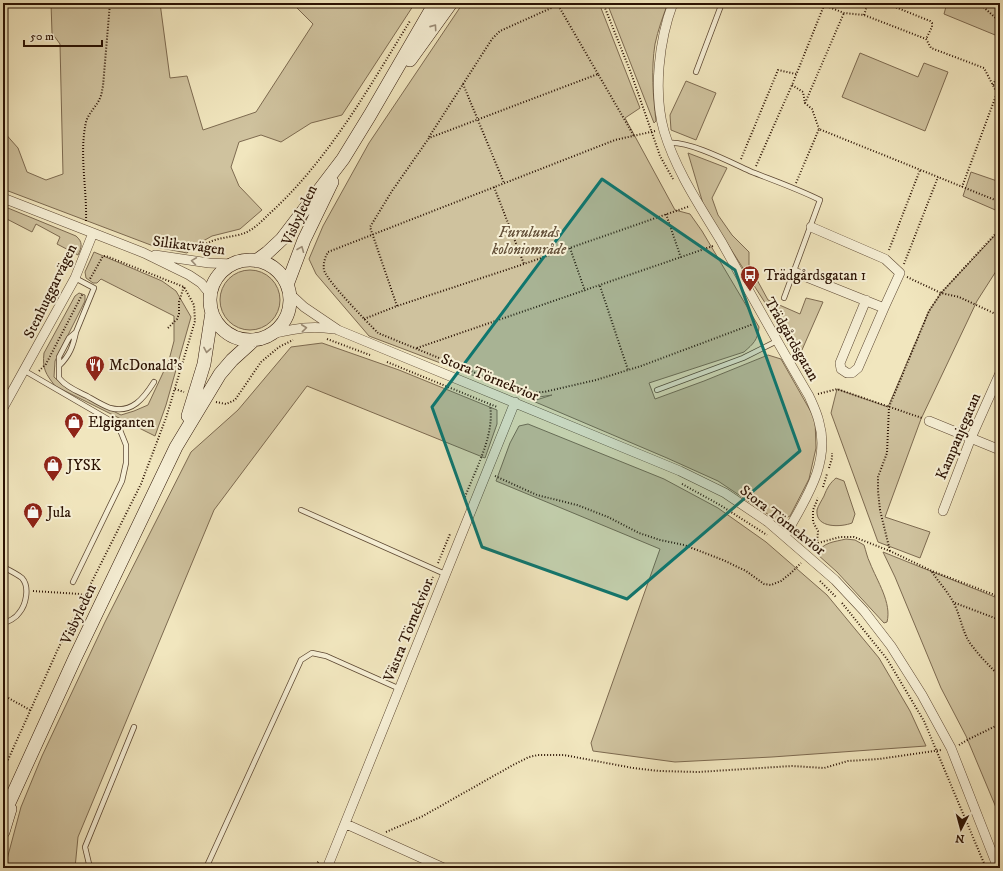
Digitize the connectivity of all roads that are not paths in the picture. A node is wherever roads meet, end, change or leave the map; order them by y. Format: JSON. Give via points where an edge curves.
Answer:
{"nodes":[{"id":1,"x":435,"y":3,"type":"edge"},
{"id":2,"x":451,"y":3,"type":"edge"},
{"id":3,"x":673,"y":3,"type":"edge"},
{"id":4,"x":722,"y":3,"type":"edge"},
{"id":5,"x":696,"y":72,"type":"dead end"},
{"id":6,"x":370,"y":115,"type":"junction"},
{"id":7,"x":668,"y":143,"type":"junction"},
{"id":8,"x":343,"y":159,"type":"junction"},
{"id":9,"x":3,"y":198,"type":"edge"},
{"id":10,"x":811,"y":227,"type":"junction"},
{"id":11,"x":89,"y":232,"type":"junction"},
{"id":12,"x":144,"y":253,"type":"junction"},
{"id":13,"x":256,"y":260,"type":"junction"},
{"id":14,"x":233,"y":264,"type":"junction"},
{"id":15,"x":794,"y":272,"type":"junction"},
{"id":16,"x":75,"y":278,"type":"junction"},
{"id":17,"x":289,"y":290,"type":"junction"},
{"id":18,"x":211,"y":295,"type":"junction"},
{"id":19,"x":784,"y":298,"type":"dead end"},
{"id":20,"x":866,"y":300,"type":"junction"},
{"id":21,"x":884,"y":308,"type":"junction"},
{"id":22,"x":212,"y":312,"type":"junction"},
{"id":23,"x":338,"y":330,"type":"junction"},
{"id":24,"x":76,"y":332,"type":"junction"},
{"id":25,"x":271,"y":334,"type":"junction"},
{"id":26,"x":254,"y":340,"type":"junction"},
{"id":27,"x":777,"y":341,"type":"junction"},
{"id":28,"x":59,"y":366,"type":"junction"},
{"id":29,"x":25,"y":371,"type":"junction"},
{"id":30,"x":1000,"y":373,"type":"edge"},
{"id":31,"x":154,"y":382,"type":"dead end"},
{"id":32,"x":657,"y":390,"type":"dead end"},
{"id":33,"x":515,"y":402,"type":"junction"},
{"id":34,"x":3,"y":408,"type":"edge"},
{"id":35,"x":928,"y":421,"type":"road end"},
{"id":36,"x":971,"y":438,"type":"junction"},
{"id":37,"x":176,"y":448,"type":"junction"},
{"id":38,"x":1000,"y":450,"type":"edge"},
{"id":39,"x":301,"y":510,"type":"dead end"},
{"id":40,"x":943,"y":511,"type":"dead end"},
{"id":41,"x":785,"y":536,"type":"junction"},
{"id":42,"x":3,"y":567,"type":"edge"},
{"id":43,"x":445,"y":574,"type":"junction"},
{"id":44,"x":73,"y":582,"type":"dead end"},
{"id":45,"x":3,"y":623,"type":"edge"},
{"id":46,"x":400,"y":689,"type":"junction"},
{"id":47,"x":134,"y":727,"type":"dead end"},
{"id":48,"x":13,"y":797,"type":"junction"},
{"id":49,"x":3,"y":816,"type":"edge"},
{"id":50,"x":346,"y":824,"type":"junction"},
{"id":51,"x":3,"y":832,"type":"edge"},
{"id":52,"x":90,"y":868,"type":"edge"},
{"id":53,"x":206,"y":868,"type":"edge"},
{"id":54,"x":327,"y":868,"type":"edge"},
{"id":55,"x":444,"y":868,"type":"edge"},
{"id":56,"x":998,"y":868,"type":"edge"}],
"edges":[{"from":1,"to":6,"type":"main road","name":"Visbyleden"},
{"from":6,"to":2,"type":"main road","name":"Visbyleden","one_way":true},
{"from":3,"to":7,"type":"street","name":"Trädgårdsgatan","via":[[664,34],[659,68],[659,102]]},
{"from":4,"to":5,"type":"lane"},
{"from":6,"to":8,"type":"main road","name":"Visbyleden"},
{"from":7,"to":10,"type":"lane","via":[[681,143],[820,200]]},
{"from":7,"to":27,"type":"street","name":"Trädgårdsgatan","via":[[684,178]]},
{"from":8,"to":13,"type":"main road","name":"Visbyleden","via":[[282,238]]},
{"from":17,"to":8,"type":"main road","name":"Visbyleden","one_way":true,"via":[[304,240]]},
{"from":9,"to":11,"type":"street"},
{"from":10,"to":15,"type":"lane"},
{"from":10,"to":21,"type":"street","via":[[886,259],[900,273]]},
{"from":11,"to":12,"type":"street","name":"Stenhuggarvägen"},
{"from":11,"to":16,"type":"street","name":"Stenhuggarvägen"},
{"from":14,"to":12,"type":"street","name":"Silikatvägen","one_way":true},
{"from":12,"to":18,"type":"street","name":"Silikatvägen","via":[[189,274]]},
{"from":13,"to":14,"type":"main road"},
{"from":13,"to":17,"type":"main road","via":[[277,271]]},
{"from":14,"to":18,"type":"main road","via":[[218,277]]},
{"from":15,"to":19,"type":"lane"},
{"from":15,"to":20,"type":"street"},
{"from":16,"to":24,"type":"lane","via":[[94,288]]},
{"from":16,"to":29,"type":"street","name":"Stenhuggarvägen"},
{"from":17,"to":23,"type":"street","via":[[304,307]]},
{"from":17,"to":25,"type":"main road","via":[[286,317]]},
{"from":18,"to":22,"type":"main road"},
{"from":20,"to":21,"type":"street"},
{"from":20,"to":21,"type":"street","via":[[840,363],[841,369],[847,373],[852,373],[858,368]]},
{"from":22,"to":26,"type":"main road","via":[[217,322],[231,335]]},
{"from":22,"to":37,"type":"main road","name":"Visbyleden","one_way":true,"via":[[204,364]]},
{"from":25,"to":23,"type":"street","one_way":true,"via":[[305,327]]},
{"from":23,"to":33,"type":"street","name":"Stora Törnekvior"},
{"from":24,"to":28,"type":"lane","via":[[72,351]]},
{"from":24,"to":28,"type":"lane","via":[[63,348]]},
{"from":25,"to":26,"type":"main road"},
{"from":26,"to":37,"type":"main road","name":"Visbyleden","via":[[220,374]]},
{"from":27,"to":32,"type":"lane","via":[[743,358]]},
{"from":27,"to":41,"type":"street","name":"Trädgårdsgatan","via":[[809,396],[820,422],[822,445],[818,470],[810,491]]},
{"from":28,"to":31,"type":"lane","via":[[58,378],[63,383],[116,409],[137,404]]},
{"from":29,"to":34,"type":"street","name":"Stenhuggarvägen"},
{"from":29,"to":44,"type":"lane","via":[[118,424],[126,445],[122,481]]},
{"from":30,"to":36,"type":"street","name":"Kampanjegatan"},
{"from":33,"to":41,"type":"street","name":"Stora Törnekvior","via":[[680,470],[725,493]]},
{"from":33,"to":43,"type":"street","name":"Västra Törnekvior"},
{"from":35,"to":36,"type":"street"},
{"from":36,"to":38,"type":"street"},
{"from":36,"to":40,"type":"street","name":"Kampanjegatan"},
{"from":37,"to":48,"type":"main road","name":"Visbyleden","via":[[78,651]]},
{"from":39,"to":43,"type":"lane"},
{"from":41,"to":56,"type":"street","name":"Stora Törnekvior","via":[[835,580],[864,611],[891,646],[951,748]]},
{"from":42,"to":45,"type":"lane","via":[[22,578],[27,591],[19,614]]},
{"from":43,"to":46,"type":"street","name":"Västra Törnekvior"},
{"from":46,"to":50,"type":"street","name":"Västra Törnekvior"},
{"from":46,"to":53,"type":"lane","via":[[326,656],[312,652],[301,660]]},
{"from":47,"to":52,"type":"lane","via":[[85,847]]},
{"from":48,"to":49,"type":"main road","name":"Visbyleden"},
{"from":48,"to":51,"type":"main road","name":"Visbyleden"},
{"from":50,"to":54,"type":"street","name":"Västra Törnekvior"},
{"from":50,"to":55,"type":"street"}]}
